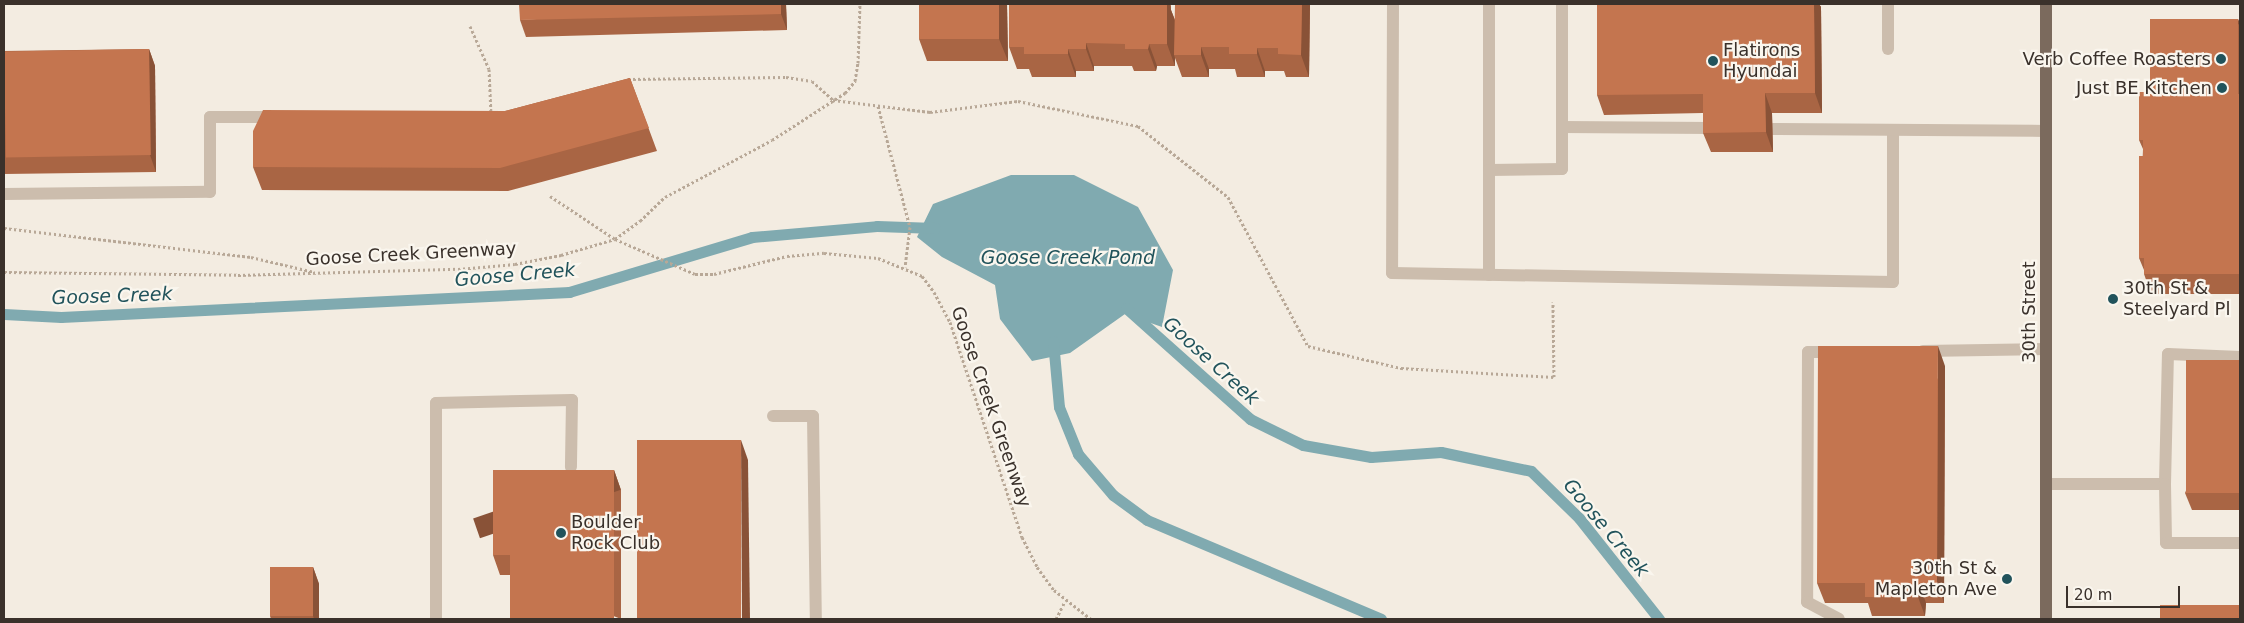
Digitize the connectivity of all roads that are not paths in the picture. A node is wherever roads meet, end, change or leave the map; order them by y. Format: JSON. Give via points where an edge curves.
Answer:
{"nodes":[{"id":1,"x":1393,"y":4,"type":"edge"},
{"id":2,"x":1490,"y":4,"type":"edge"},
{"id":3,"x":1562,"y":4,"type":"edge"},
{"id":4,"x":1888,"y":4,"type":"edge"},
{"id":5,"x":2046,"y":4,"type":"edge"},
{"id":6,"x":1888,"y":49,"type":"dead end"},
{"id":7,"x":288,"y":117,"type":"edge"},
{"id":8,"x":1562,"y":127,"type":"junction"},
{"id":9,"x":1711,"y":128,"type":"edge"},
{"id":10,"x":1773,"y":129,"type":"dead end"},
{"id":11,"x":1893,"y":130,"type":"junction"},
{"id":12,"x":2046,"y":131,"type":"junction"},
{"id":13,"x":1490,"y":170,"type":"junction"},
{"id":14,"x":4,"y":194,"type":"edge"},
{"id":15,"x":1489,"y":275,"type":"junction"},
{"id":16,"x":2046,"y":349,"type":"junction"},
{"id":17,"x":1904,"y":351,"type":"edge"},
{"id":18,"x":1846,"y":352,"type":"edge"},
{"id":19,"x":2240,"y":357,"type":"edge"},
{"id":20,"x":773,"y":416,"type":"dead end"},
{"id":21,"x":571,"y":468,"type":"edge"},
{"id":22,"x":2047,"y":484,"type":"junction"},
{"id":23,"x":2166,"y":484,"type":"junction"},
{"id":24,"x":2240,"y":543,"type":"edge"},
{"id":25,"x":436,"y":619,"type":"edge"},
{"id":26,"x":816,"y":619,"type":"edge"},
{"id":27,"x":1839,"y":619,"type":"edge"},
{"id":28,"x":2046,"y":619,"type":"edge"}],
"edges":[{"from":1,"to":15,"type":"lane","via":[[1392,273]]},
{"from":2,"to":13,"type":"lane"},
{"from":3,"to":8,"type":"lane"},
{"from":4,"to":6,"type":"lane"},
{"from":5,"to":12,"type":"main road","name":"30th Street"},
{"from":7,"to":14,"type":"lane","via":[[210,117],[210,192]]},
{"from":8,"to":9,"type":"lane"},
{"from":8,"to":13,"type":"lane","via":[[1562,168]]},
{"from":10,"to":11,"type":"lane"},
{"from":11,"to":12,"type":"lane"},
{"from":11,"to":15,"type":"lane","via":[[1893,282]]},
{"from":12,"to":16,"type":"main road","name":"30th Street"},
{"from":13,"to":15,"type":"lane"},
{"from":16,"to":17,"type":"lane"},
{"from":16,"to":22,"type":"main road","name":"30th Street"},
{"from":18,"to":27,"type":"lane","via":[[1808,352],[1807,602]]},
{"from":19,"to":23,"type":"lane","via":[[2168,354]]},
{"from":20,"to":26,"type":"lane","via":[[813,416]]},
{"from":21,"to":25,"type":"lane","via":[[572,400],[436,403]]},
{"from":22,"to":23,"type":"lane"},
{"from":22,"to":28,"type":"main road","name":"30th Street"},
{"from":23,"to":24,"type":"lane","via":[[2166,543]]}]}
